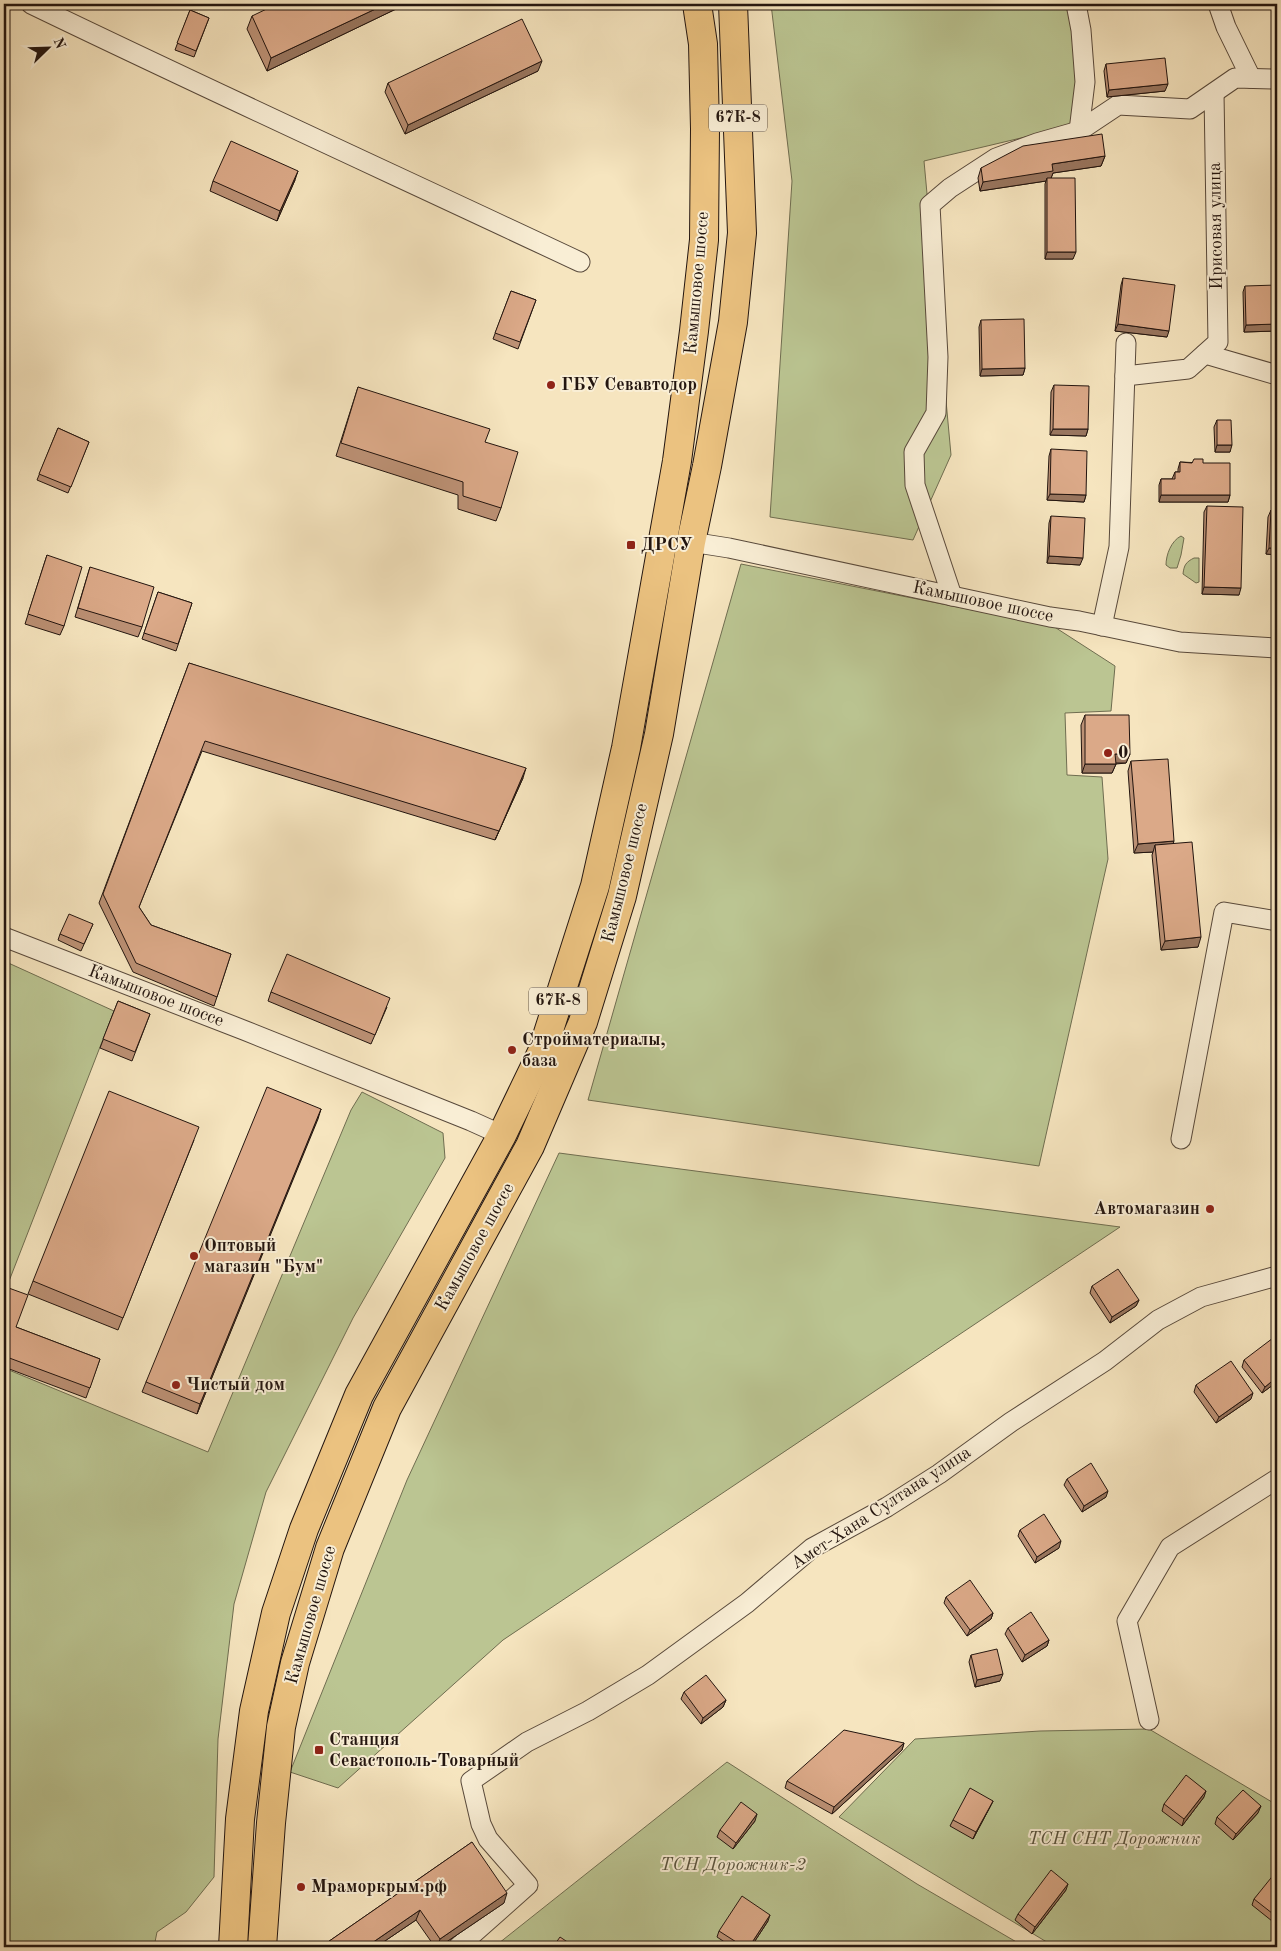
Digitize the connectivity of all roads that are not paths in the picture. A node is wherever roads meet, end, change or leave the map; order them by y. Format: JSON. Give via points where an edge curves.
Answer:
{"nodes":[{"id":1,"x":31,"y":4,"type":"edge"},
{"id":2,"x":685,"y":4,"type":"edge"},
{"id":3,"x":697,"y":4,"type":"edge"},
{"id":4,"x":733,"y":4,"type":"edge"},
{"id":5,"x":1076,"y":4,"type":"edge"},
{"id":6,"x":1218,"y":4,"type":"edge"},
{"id":7,"x":703,"y":44,"type":"junction"},
{"id":8,"x":1251,"y":78,"type":"junction"},
{"id":9,"x":1277,"y":79,"type":"edge"},
{"id":10,"x":1214,"y":93,"type":"junction"},
{"id":11,"x":1079,"y":131,"type":"junction"},
{"id":12,"x":580,"y":262,"type":"dead end"},
{"id":13,"x":1126,"y":343,"type":"dead end"},
{"id":14,"x":1205,"y":354,"type":"junction"},
{"id":15,"x":1277,"y":375,"type":"edge"},
{"id":16,"x":1124,"y":376,"type":"junction"},
{"id":17,"x":691,"y":542,"type":"junction"},
{"id":18,"x":952,"y":596,"type":"junction"},
{"id":19,"x":1102,"y":626,"type":"junction"},
{"id":20,"x":1277,"y":648,"type":"edge"},
{"id":21,"x":1277,"y":921,"type":"edge"},
{"id":22,"x":4,"y":937,"type":"edge"},
{"id":23,"x":502,"y":1136,"type":"junction"},
{"id":24,"x":1181,"y":1139,"type":"dead end"},
{"id":25,"x":1277,"y":1276,"type":"edge"},
{"id":26,"x":1277,"y":1479,"type":"edge"},
{"id":27,"x":1149,"y":1720,"type":"dead end"},
{"id":28,"x":233,"y":1947,"type":"edge"},
{"id":29,"x":262,"y":1947,"type":"edge"},
{"id":30,"x":458,"y":1947,"type":"edge"}],
"edges":[{"from":1,"to":12,"type":"street"},
{"from":2,"to":7,"type":"main road"},
{"from":3,"to":7,"type":"main road","name":"Камышовое шоссе","number":"67К-8"},
{"from":4,"to":17,"type":"main road","name":"Камышовое шоссе","number":"67К-8","via":[[742,233],[733,322]]},
{"from":5,"to":11,"type":"street","via":[[1085,82]]},
{"from":6,"to":8,"type":"street"},
{"from":7,"to":23,"type":"main road","name":"Камышовое шоссе","number":"67К-8","via":[[704,240],[677,461],[626,748],[595,886],[568,972],[542,1052]]},
{"from":8,"to":9,"type":"street"},
{"from":8,"to":10,"type":"street","via":[[1235,78]]},
{"from":10,"to":11,"type":"street","via":[[1190,110],[1118,105]]},
{"from":10,"to":14,"type":"street","name":"Ирисовая улица","via":[[1218,342]]},
{"from":11,"to":18,"type":"street","via":[[1037,142],[996,158],[930,205],[938,356],[936,413],[914,452],[915,485]]},
{"from":13,"to":16,"type":"street"},
{"from":14,"to":15,"type":"street"},
{"from":14,"to":16,"type":"street","name":"Ирисовая улица","via":[[1188,369]]},
{"from":16,"to":19,"type":"street","via":[[1119,547]]},
{"from":17,"to":18,"type":"street","name":"Камышовое шоссе"},
{"from":17,"to":29,"type":"main road","name":"Камышовое шоссе","number":"67К-8","via":[[652,762],[622,896],[584,1022],[530,1146],[387,1408],[324,1567],[295,1663],[281,1728]]},
{"from":18,"to":19,"type":"street","name":"Камышовое шоссе"},
{"from":19,"to":20,"type":"street","name":"Камышовое шоссе","via":[[1180,642]]},
{"from":21,"to":24,"type":"street","via":[[1224,912]]},
{"from":22,"to":23,"type":"street","name":"Камышовое шоссе","via":[[246,1030]]},
{"from":23,"to":28,"type":"main road","name":"Камышовое шоссе","number":"67К-8","via":[[359,1395],[304,1530],[276,1613],[254,1711],[240,1819]]},
{"from":25,"to":30,"type":"street","name":"Амет-Хана Султана улица","via":[[1201,1297],[1158,1320],[1105,1362],[1011,1422],[939,1474],[812,1548],[747,1603],[648,1675],[588,1712],[527,1742],[471,1781],[488,1839],[528,1885]]},
{"from":26,"to":27,"type":"street","via":[[1170,1547],[1127,1621]]}]}
